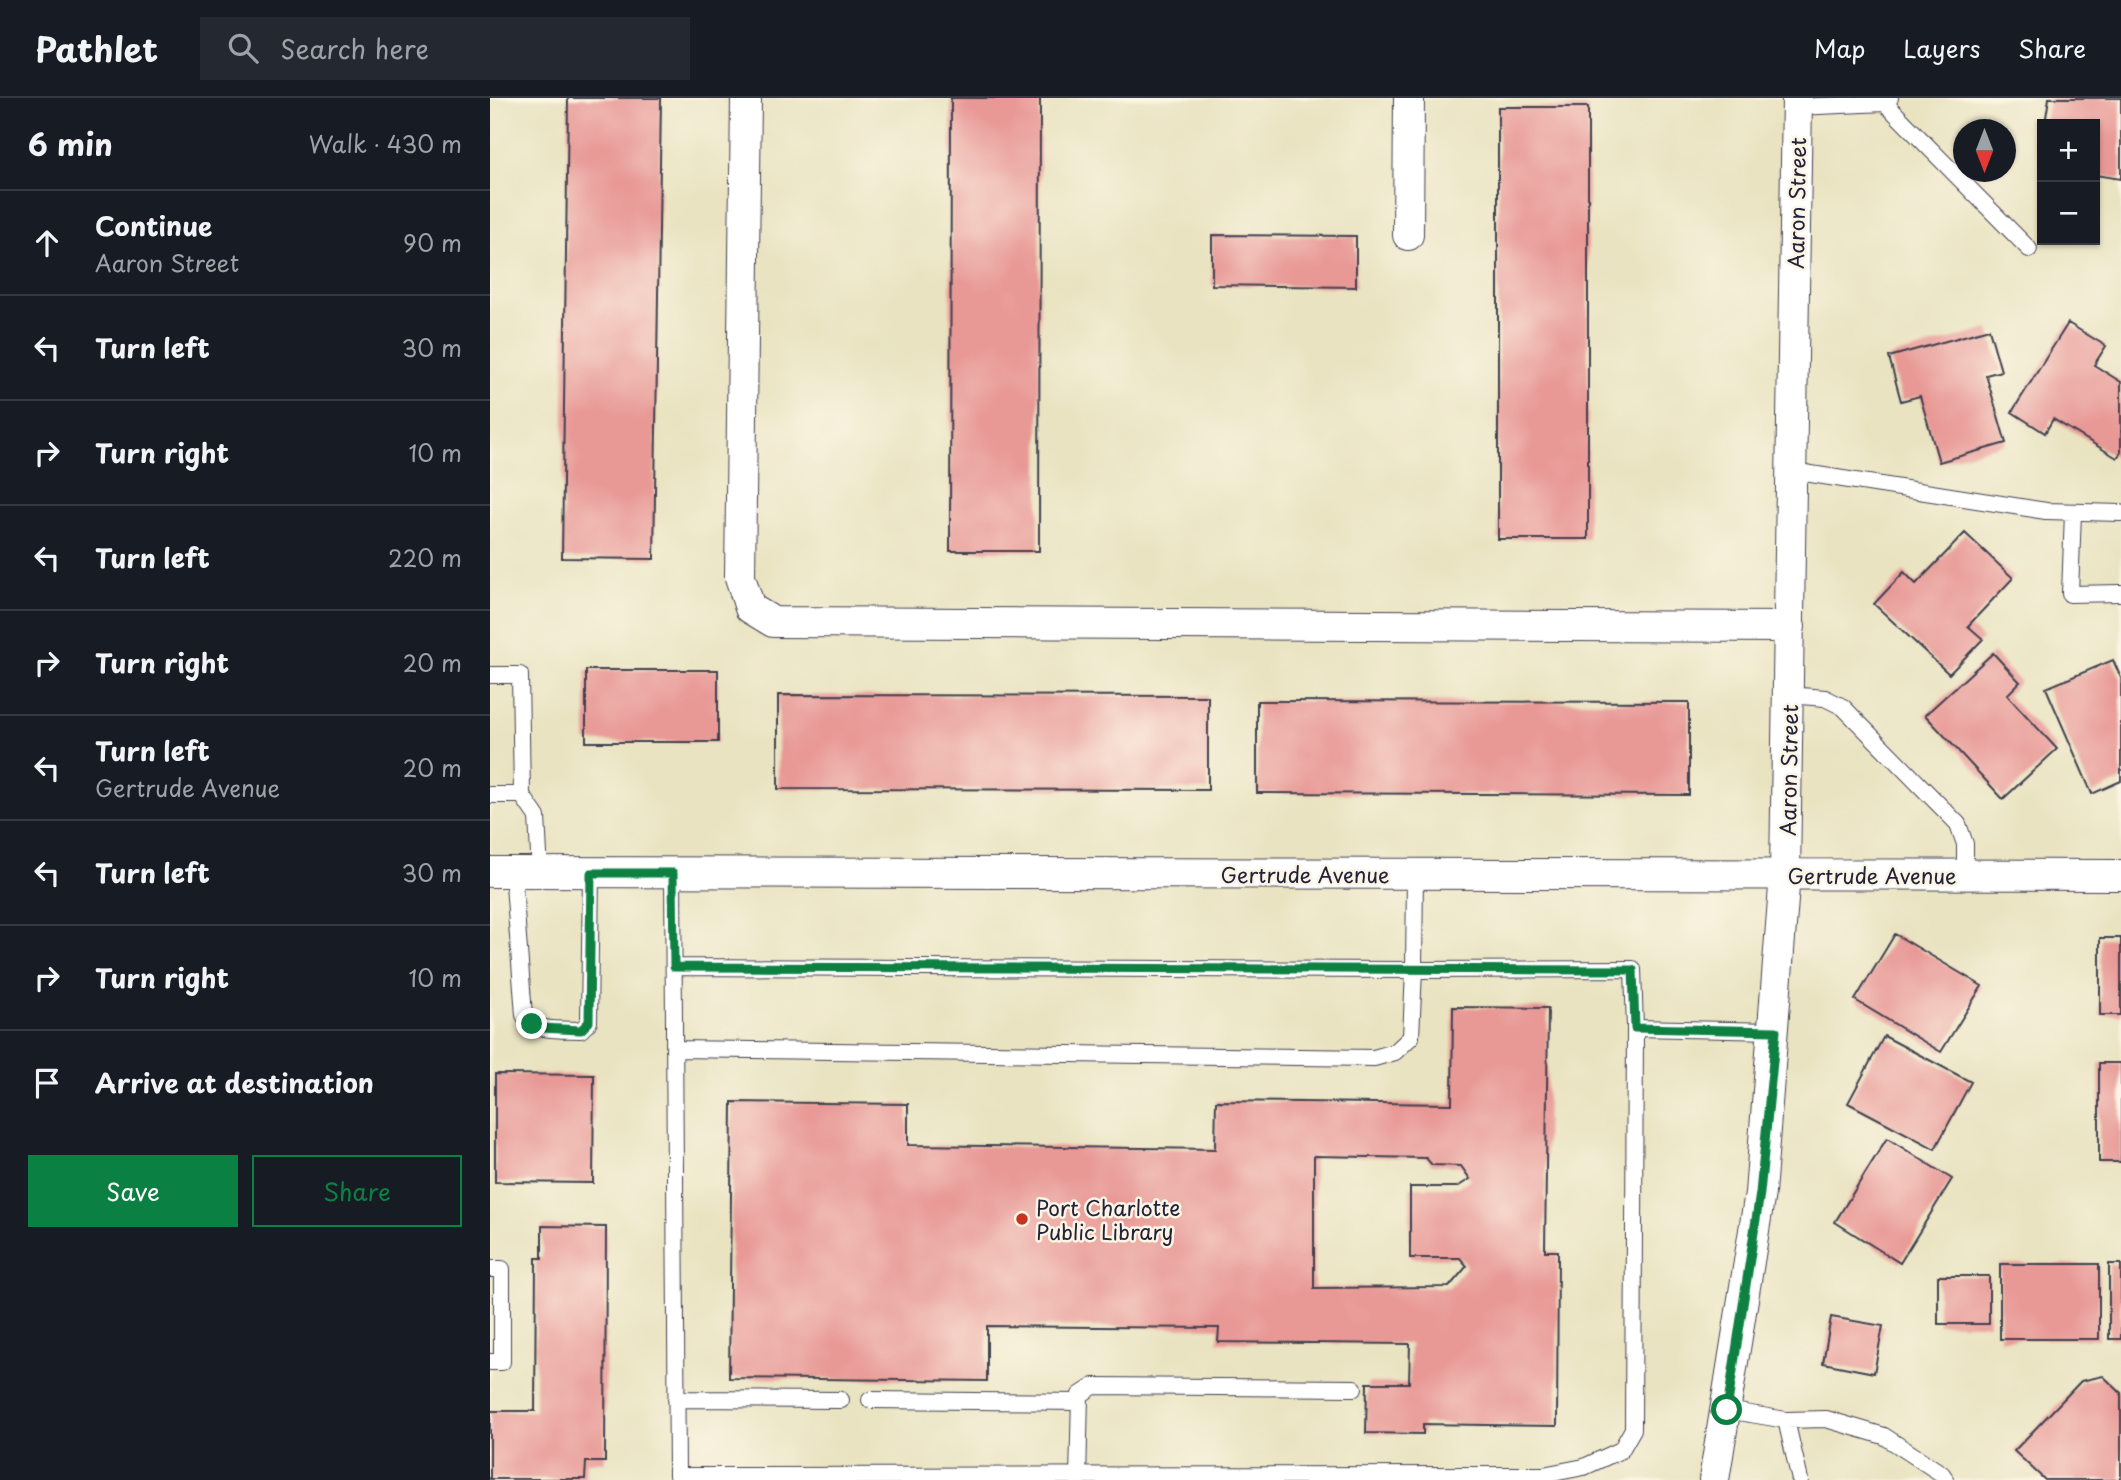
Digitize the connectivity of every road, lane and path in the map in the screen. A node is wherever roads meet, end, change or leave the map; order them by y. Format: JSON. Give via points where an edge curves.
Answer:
{"nodes":[{"id":1,"x":746,"y":98,"type":"edge"},
{"id":2,"x":1409,"y":98,"type":"edge"},
{"id":3,"x":1887,"y":101,"type":"edge"},
{"id":4,"x":1797,"y":102,"type":"edge"},
{"id":5,"x":1408,"y":235,"type":"dead end"},
{"id":6,"x":2029,"y":249,"type":"dead end"},
{"id":7,"x":1792,"y":471,"type":"junction"},
{"id":8,"x":2073,"y":512,"type":"junction"},
{"id":9,"x":2121,"y":513,"type":"edge"},
{"id":10,"x":2121,"y":593,"type":"edge"},
{"id":11,"x":1790,"y":627,"type":"junction"},
{"id":12,"x":490,"y":676,"type":"edge"},
{"id":13,"x":1789,"y":695,"type":"junction"},
{"id":14,"x":490,"y":794,"type":"edge"},
{"id":15,"x":522,"y":795,"type":"junction"},
{"id":16,"x":514,"y":873,"type":"edge"},
{"id":17,"x":591,"y":873,"type":"junction"},
{"id":18,"x":673,"y":873,"type":"junction"},
{"id":19,"x":1415,"y":874,"type":"junction"},
{"id":20,"x":1785,"y":874,"type":"junction"},
{"id":21,"x":1965,"y":875,"type":"junction"},
{"id":22,"x":2121,"y":875,"type":"edge"},
{"id":23,"x":674,"y":967,"type":"junction"},
{"id":24,"x":1414,"y":970,"type":"junction"},
{"id":25,"x":1635,"y":1028,"type":"junction"},
{"id":26,"x":1776,"y":1031,"type":"junction"},
{"id":27,"x":674,"y":1049,"type":"junction"},
{"id":28,"x":490,"y":1269,"type":"edge"},
{"id":29,"x":490,"y":1362,"type":"edge"},
{"id":30,"x":1354,"y":1388,"type":"dead end"},
{"id":31,"x":676,"y":1399,"type":"junction"},
{"id":32,"x":841,"y":1400,"type":"dead end"},
{"id":33,"x":870,"y":1400,"type":"dead end"},
{"id":34,"x":1079,"y":1402,"type":"junction"},
{"id":35,"x":1727,"y":1410,"type":"junction"},
{"id":36,"x":1786,"y":1420,"type":"junction"},
{"id":37,"x":1078,"y":1478,"type":"edge"},
{"id":38,"x":1714,"y":1480,"type":"edge"},
{"id":39,"x":1800,"y":1480,"type":"edge"},
{"id":40,"x":1946,"y":1480,"type":"edge"}],
"edges":[{"from":1,"to":11,"type":"street","via":[[740,577],[750,608],[773,622]]},
{"from":2,"to":5,"type":"street"},
{"from":3,"to":4,"type":"lane"},
{"from":3,"to":6,"type":"lane"},
{"from":4,"to":7,"type":"street","name":"Aaron Street"},
{"from":7,"to":8,"type":"lane"},
{"from":7,"to":11,"type":"street","name":"Aaron Street"},
{"from":8,"to":9,"type":"lane"},
{"from":8,"to":10,"type":"lane","via":[[2070,594]]},
{"from":11,"to":13,"type":"street","name":"Aaron Street"},
{"from":12,"to":15,"type":"lane","via":[[520,676]]},
{"from":13,"to":20,"type":"street","name":"Aaron Street"},
{"from":13,"to":21,"type":"lane","via":[[1825,698],[1843,708],[1958,824],[1965,844]]},
{"from":14,"to":15,"type":"lane"},
{"from":15,"to":16,"type":"lane","via":[[537,817]]},
{"from":16,"to":17,"type":"street","name":"Gertrude Avenue"},
{"from":16,"to":17,"type":"lane","via":[[524,1015],[541,1028],[581,1030],[589,1022]]},
{"from":17,"to":18,"type":"street","name":"Gertrude Avenue"},
{"from":18,"to":19,"type":"street","name":"Gertrude Avenue"},
{"from":18,"to":23,"type":"lane"},
{"from":19,"to":20,"type":"street","name":"Gertrude Avenue"},
{"from":19,"to":24,"type":"lane"},
{"from":20,"to":21,"type":"street","name":"Gertrude Avenue"},
{"from":20,"to":26,"type":"street","name":"Aaron Street"},
{"from":21,"to":22,"type":"street","name":"Gertrude Avenue"},
{"from":23,"to":24,"type":"lane"},
{"from":23,"to":27,"type":"lane"},
{"from":24,"to":25,"type":"lane","via":[[1633,970]]},
{"from":24,"to":27,"type":"lane","via":[[1412,1037],[1395,1052],[1374,1058]]},
{"from":25,"to":26,"type":"lane"},
{"from":25,"to":37,"type":"lane","via":[[1633,1429],[1621,1450],[1584,1467],[1543,1475]]},
{"from":26,"to":35,"type":"street","name":"Aaron Street","via":[[1760,1193]]},
{"from":27,"to":31,"type":"lane"},
{"from":28,"to":29,"type":"lane","via":[[502,1269],[502,1362]]},
{"from":30,"to":34,"type":"lane","via":[[1094,1386],[1080,1395]]},
{"from":31,"to":32,"type":"lane"},
{"from":31,"to":37,"type":"lane","via":[[677,1476]]},
{"from":33,"to":34,"type":"lane"},
{"from":34,"to":37,"type":"lane"},
{"from":35,"to":36,"type":"lane"},
{"from":35,"to":38,"type":"street","name":"Aaron Street"},
{"from":36,"to":39,"type":"lane"},
{"from":36,"to":40,"type":"lane","via":[[1826,1419],[1884,1436]]}]}
